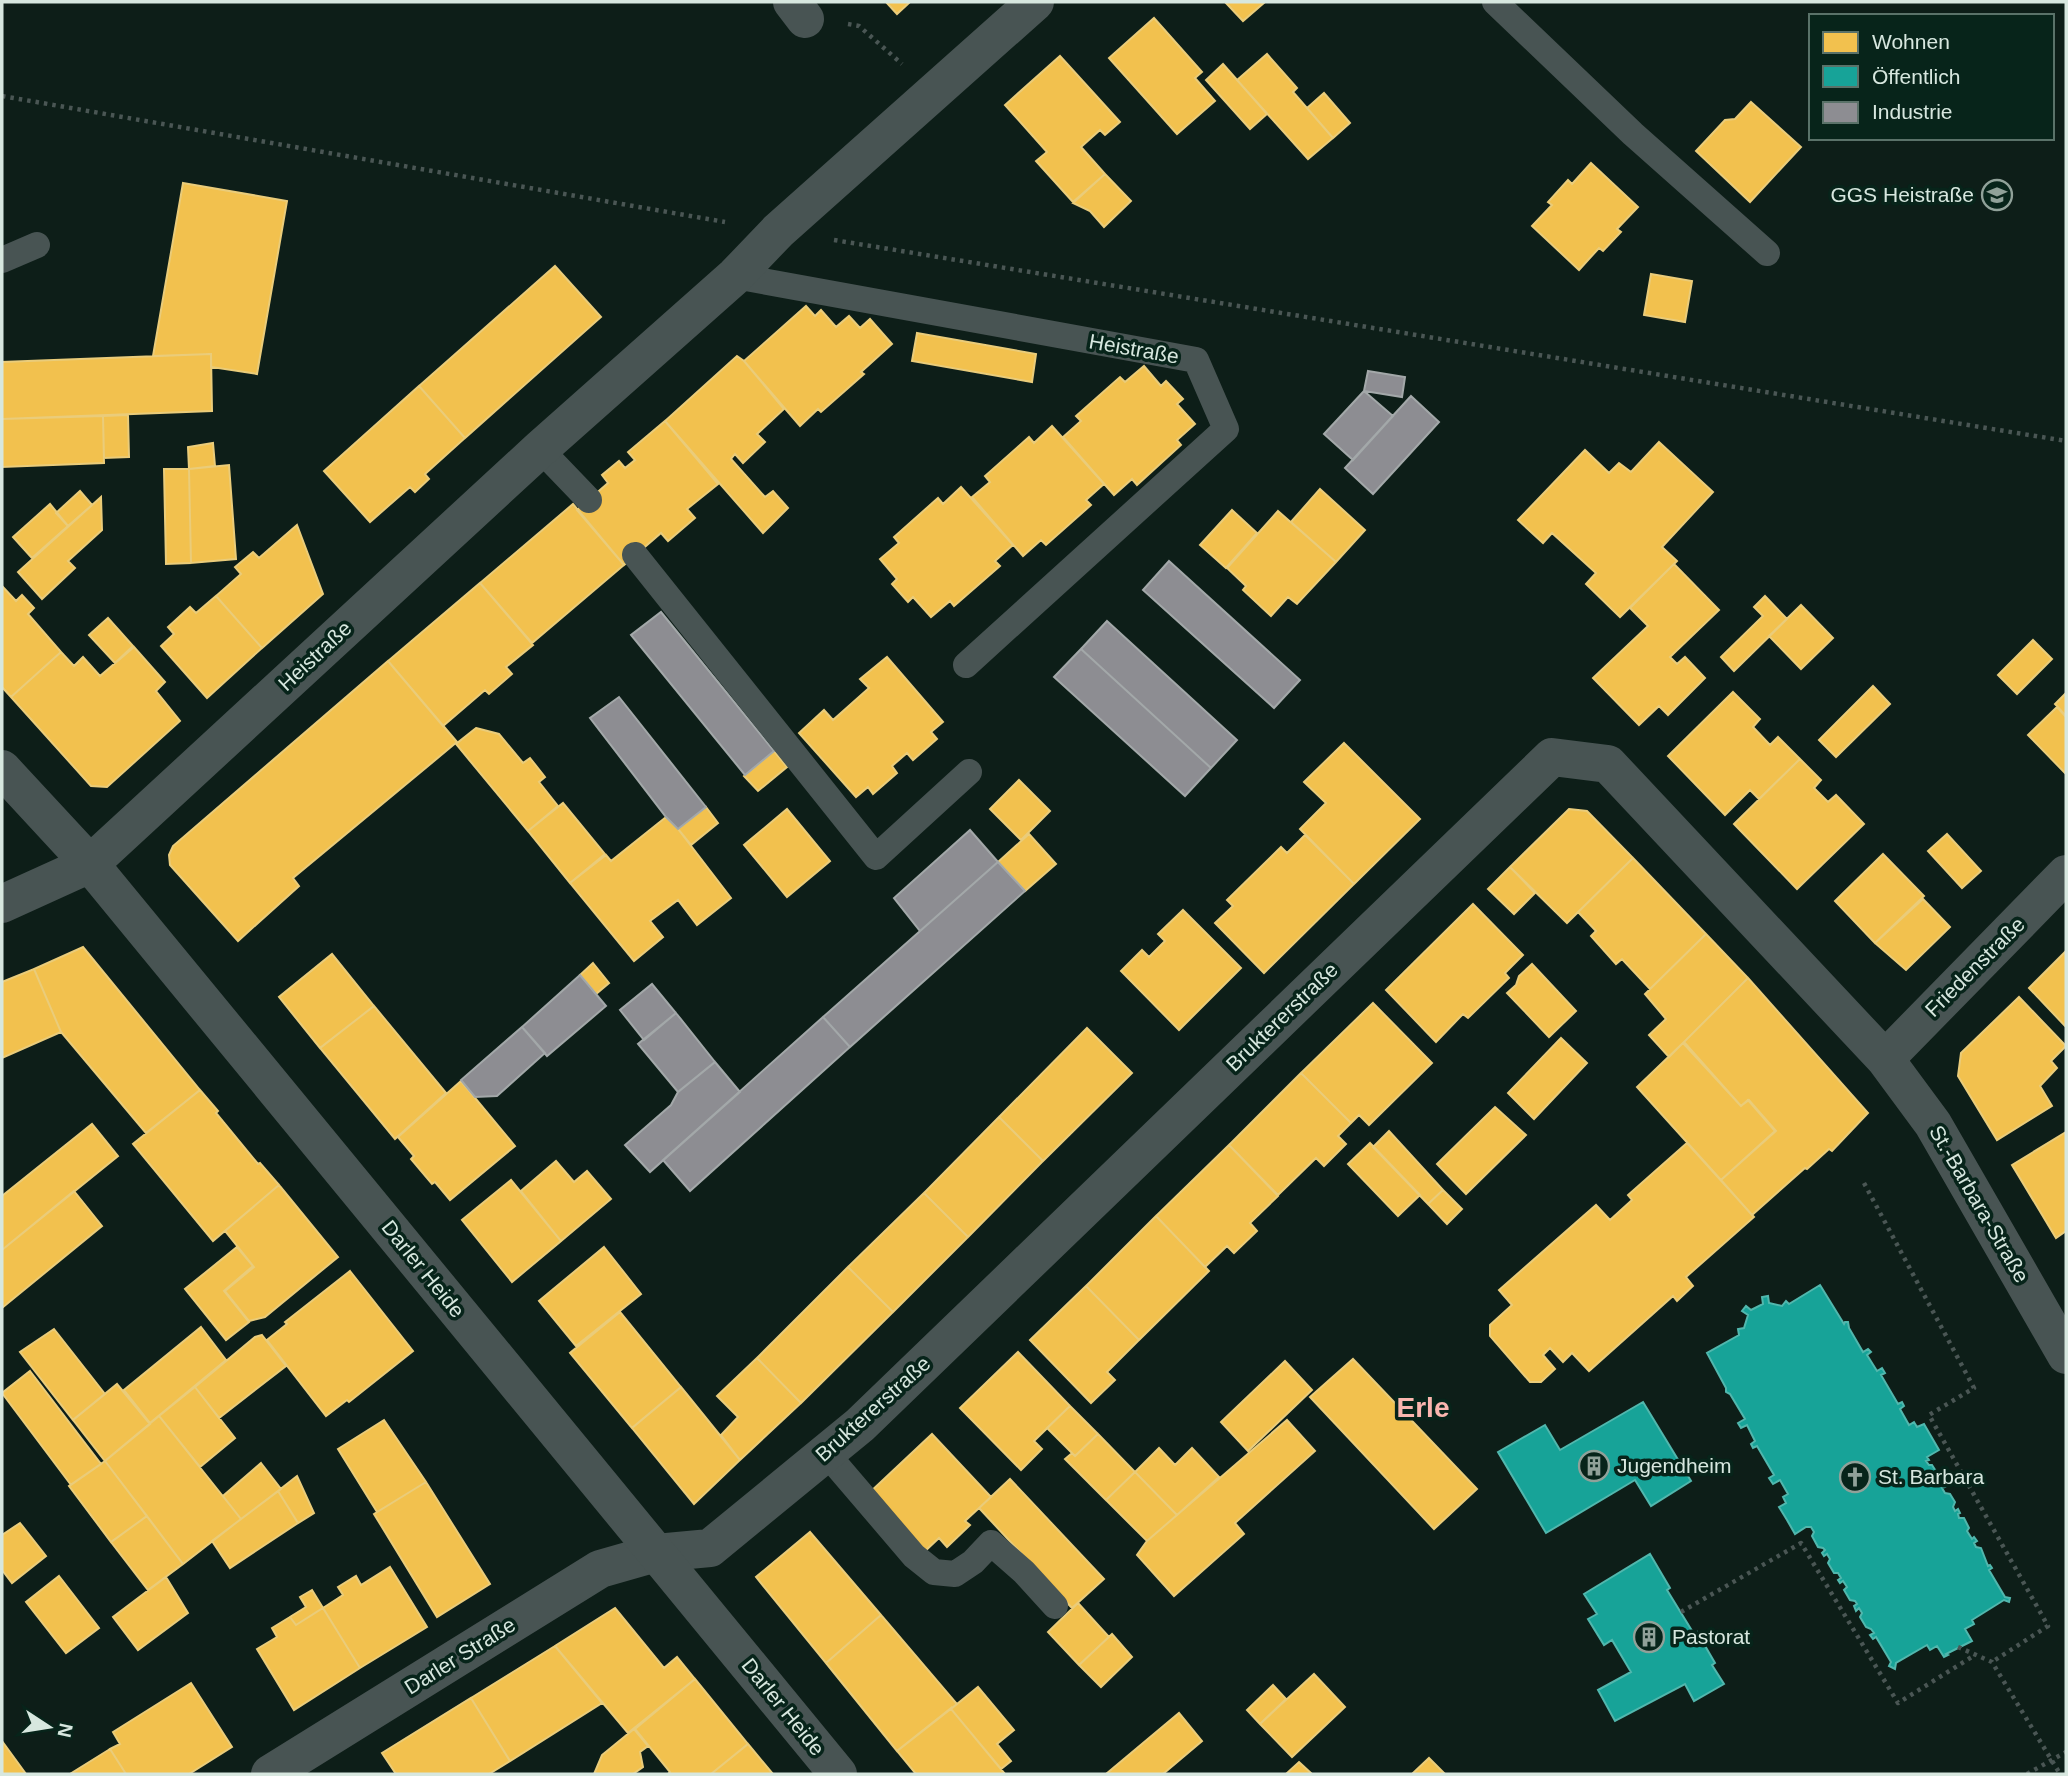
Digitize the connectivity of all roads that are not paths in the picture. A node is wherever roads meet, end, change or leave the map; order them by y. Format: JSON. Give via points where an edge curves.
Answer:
{"nodes":[{"id":1,"x":1035,"y":2,"type":"edge"},
{"id":2,"x":1495,"y":2,"type":"edge"},
{"id":3,"x":37,"y":245,"type":"dead end"},
{"id":4,"x":1768,"y":253,"type":"dead end"},
{"id":5,"x":2,"y":260,"type":"edge"},
{"id":6,"x":735,"y":276,"type":"junction"},
{"id":7,"x":540,"y":449,"type":"junction"},
{"id":8,"x":589,"y":500,"type":"dead end"},
{"id":9,"x":635,"y":555,"type":"dead end"},
{"id":10,"x":966,"y":665,"type":"dead end"},
{"id":11,"x":2,"y":769,"type":"edge"},
{"id":12,"x":969,"y":772,"type":"dead end"},
{"id":13,"x":90,"y":864,"type":"junction"},
{"id":14,"x":2066,"y":874,"type":"edge"},
{"id":15,"x":2,"y":904,"type":"edge"},
{"id":16,"x":1885,"y":1059,"type":"junction"},
{"id":17,"x":2066,"y":1355,"type":"edge"},
{"id":18,"x":826,"y":1453,"type":"junction"},
{"id":19,"x":656,"y":1553,"type":"junction"},
{"id":20,"x":1055,"y":1606,"type":"dead end"},
{"id":21,"x":270,"y":1774,"type":"edge"},
{"id":22,"x":838,"y":1774,"type":"edge"}],
"edges":[{"from":1,"to":6,"type":"street","name":"Heistraße","via":[[778,231]]},
{"from":2,"to":4,"type":"lane","via":[[1633,134]]},
{"from":3,"to":5,"type":"lane"},
{"from":6,"to":7,"type":"street","name":"Heistraße"},
{"from":6,"to":10,"type":"lane","name":"Heistraße","via":[[1196,360],[1226,429]]},
{"from":7,"to":8,"type":"lane"},
{"from":7,"to":13,"type":"street","name":"Heistraße"},
{"from":9,"to":12,"type":"lane","via":[[876,857]]},
{"from":11,"to":13,"type":"street","name":"Darler Heide"},
{"from":13,"to":15,"type":"street","name":"Heistraße"},
{"from":13,"to":19,"type":"street","name":"Darler Heide"},
{"from":14,"to":16,"type":"street","name":"Friedenstraße"},
{"from":16,"to":17,"type":"street","name":"St.-Barbara-Straße","via":[[1933,1124]]},
{"from":16,"to":18,"type":"street","name":"Bruktererstraße","via":[[1608,764],[1552,757]]},
{"from":18,"to":19,"type":"street","name":"Bruktererstraße","via":[[710,1548]]},
{"from":18,"to":20,"type":"lane","via":[[914,1556],[934,1572],[956,1574],[991,1543]]},
{"from":19,"to":21,"type":"street","name":"Darler Straße","via":[[600,1569]]},
{"from":19,"to":22,"type":"street","name":"Darler Heide"}]}
